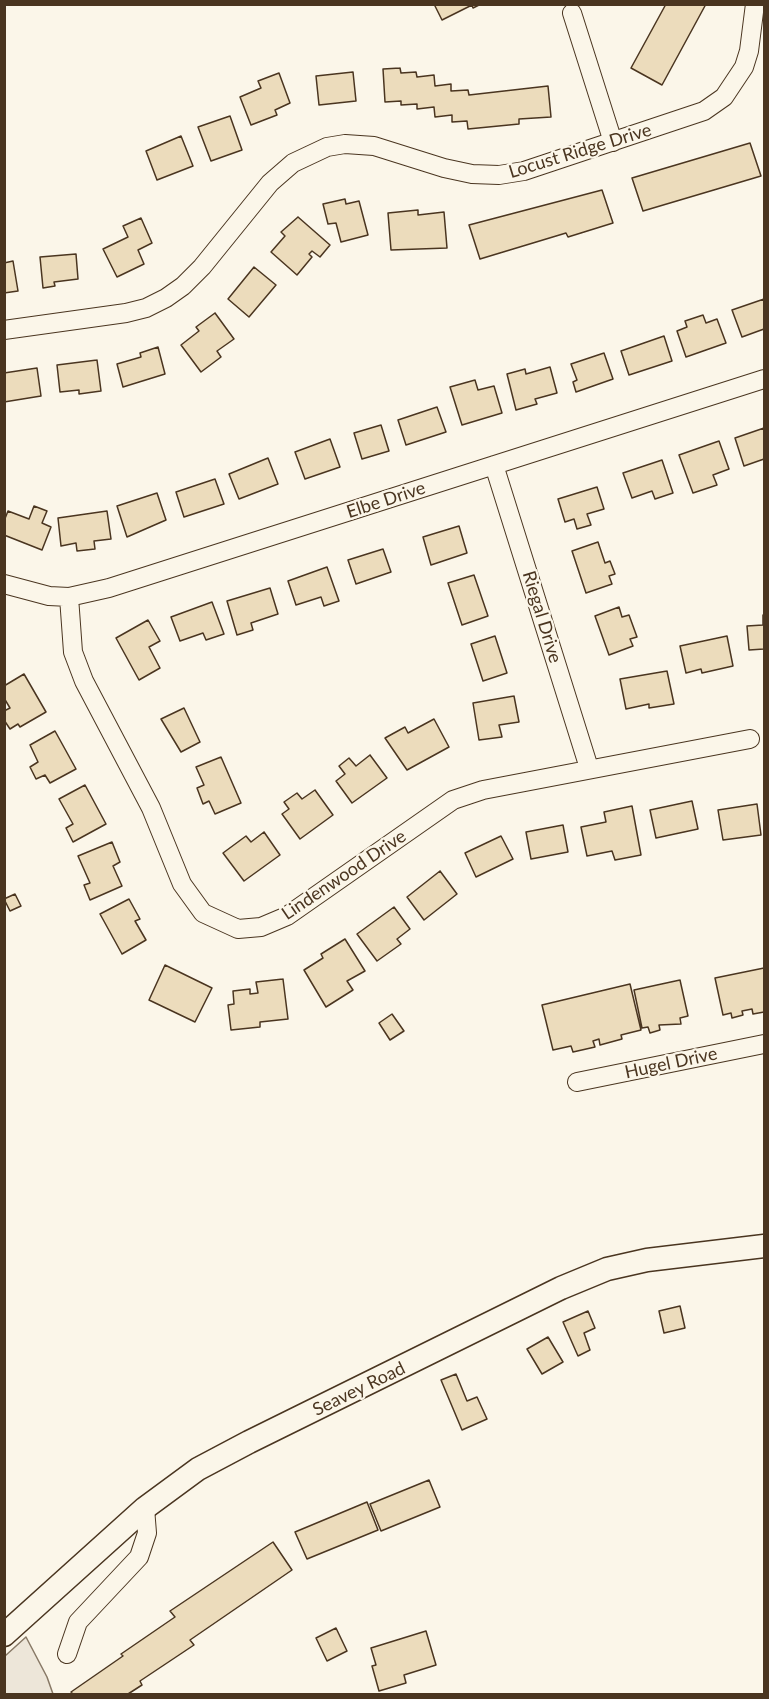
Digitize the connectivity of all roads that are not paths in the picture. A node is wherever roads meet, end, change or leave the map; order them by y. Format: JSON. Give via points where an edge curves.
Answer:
{"nodes":[{"id":1,"x":756,"y":4,"type":"edge"},
{"id":2,"x":572,"y":13,"type":"dead end"},
{"id":3,"x":613,"y":142,"type":"junction"},
{"id":4,"x":4,"y":330,"type":"edge"},
{"id":5,"x":765,"y":379,"type":"edge"},
{"id":6,"x":494,"y":465,"type":"junction"},
{"id":7,"x":4,"y":584,"type":"edge"},
{"id":8,"x":69,"y":597,"type":"junction"},
{"id":9,"x":750,"y":739,"type":"dead end"},
{"id":10,"x":589,"y":768,"type":"junction"},
{"id":11,"x":765,"y":1044,"type":"edge"},
{"id":12,"x":577,"y":1082,"type":"dead end"},
{"id":13,"x":765,"y":1246,"type":"edge"},
{"id":14,"x":145,"y":1508,"type":"junction"},
{"id":15,"x":4,"y":1635,"type":"edge"},
{"id":16,"x":67,"y":1654,"type":"dead end"}],
"edges":[{"from":1,"to":3,"type":"street","name":"Locust Ridge Drive","via":[[747,59],[724,97],[704,111]]},
{"from":2,"to":3,"type":"street"},
{"from":3,"to":4,"type":"street","name":"Locust Ridge Drive","via":[[524,171],[499,175],[453,170],[374,146],[327,147],[293,163],[270,183],[202,267],[166,298],[126,313]]},
{"from":5,"to":6,"type":"street","name":"Elbe Drive"},
{"from":6,"to":8,"type":"street","name":"Elbe Drive","via":[[109,588]]},
{"from":6,"to":10,"type":"street","name":"Riegal Drive"},
{"from":7,"to":8,"type":"street","name":"Elbe Drive"},
{"from":8,"to":10,"type":"street","name":"Lindenwood Drive","via":[[73,652],[84,681],[152,808],[182,884],[203,913],[219,923],[238,928],[261,927],[287,916],[453,800]]},
{"from":9,"to":10,"type":"street","name":"Lindenwood Drive"},
{"from":11,"to":12,"type":"street","name":"Hugel Drive"},
{"from":13,"to":14,"type":"street","name":"Seavey Road","via":[[647,1260],[607,1269],[561,1288],[218,1458]]},
{"from":14,"to":15,"type":"street","name":"Seavey Road"},
{"from":14,"to":16,"type":"street","via":[[147,1533],[139,1557],[78,1622]]}]}
